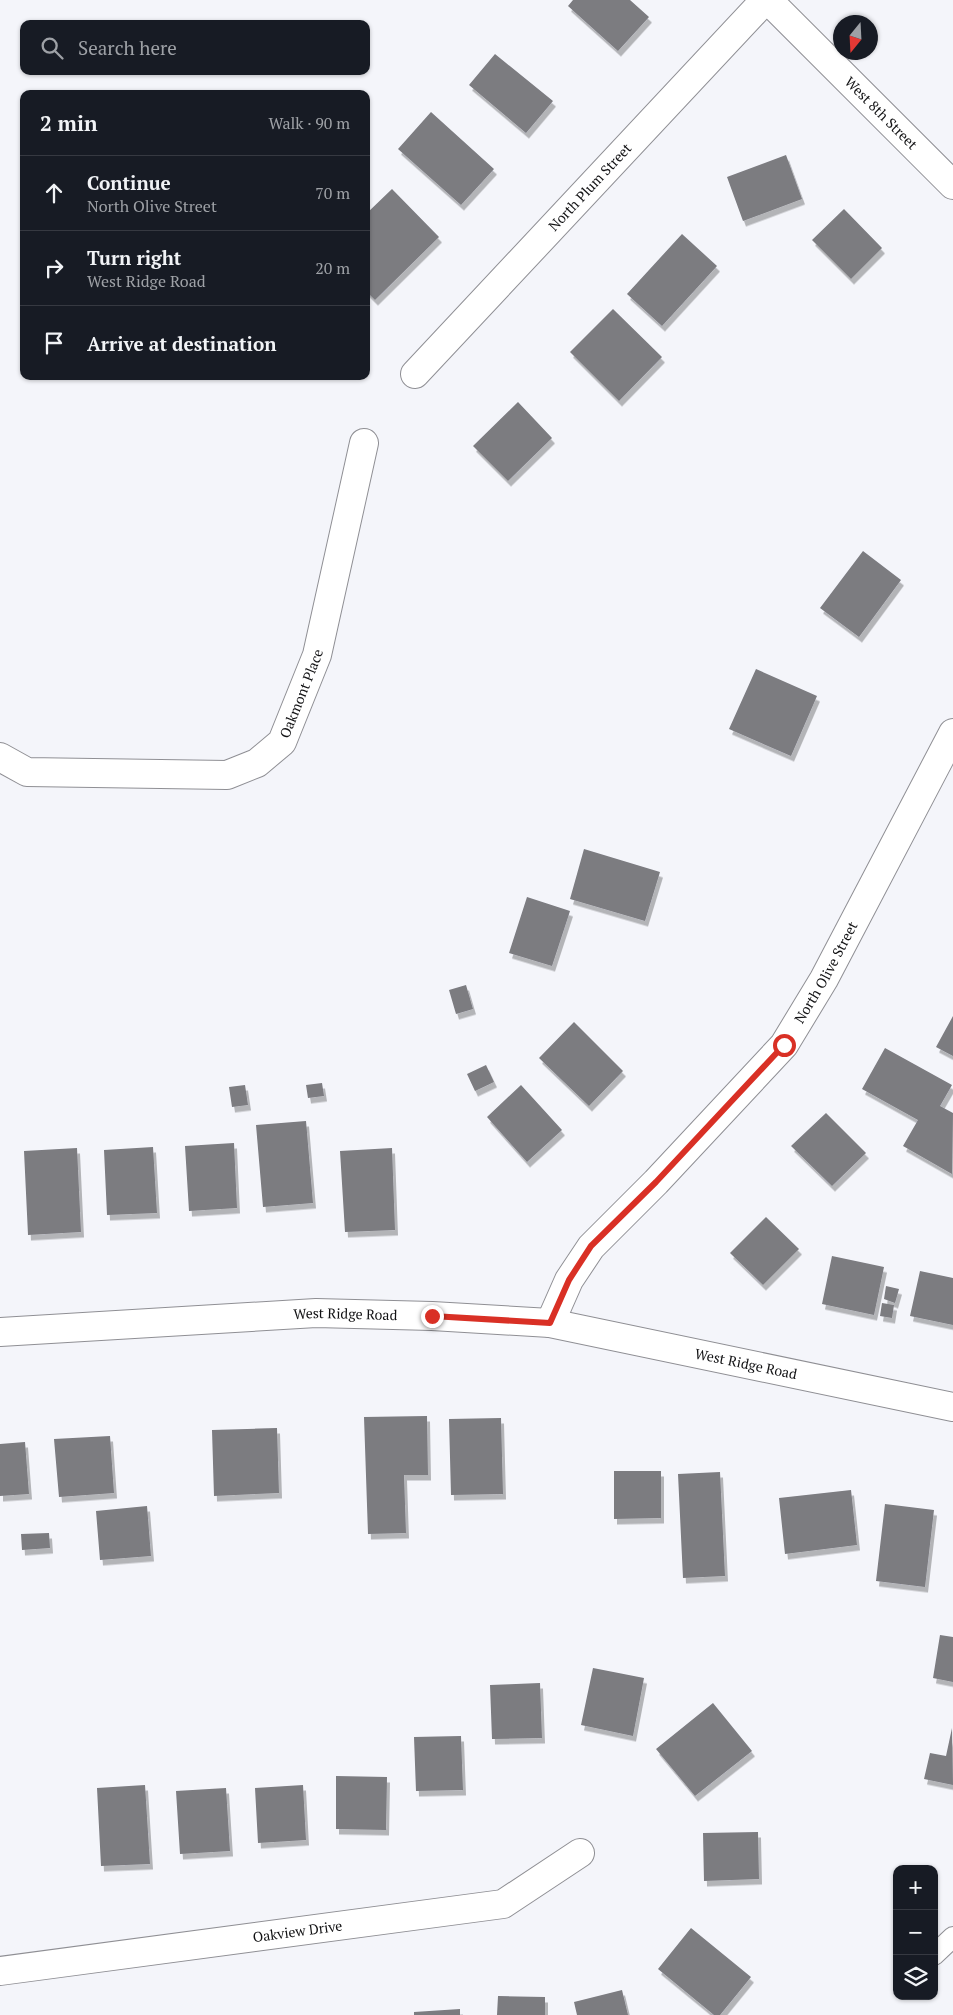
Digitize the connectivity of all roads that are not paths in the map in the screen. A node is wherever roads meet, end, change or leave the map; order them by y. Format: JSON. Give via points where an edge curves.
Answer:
{"nodes":[{"id":1,"x":766,"y":0,"type":"edge"},
{"id":2,"x":953,"y":184,"type":"edge"},
{"id":3,"x":415,"y":374,"type":"dead end"},
{"id":4,"x":364,"y":443,"type":"dead end"},
{"id":5,"x":953,"y":733,"type":"edge"},
{"id":6,"x":0,"y":757,"type":"edge"},
{"id":7,"x":550,"y":1323,"type":"junction"},
{"id":8,"x":0,"y":1332,"type":"edge"},
{"id":9,"x":953,"y":1407,"type":"edge"},
{"id":10,"x":580,"y":1853,"type":"dead end"},
{"id":11,"x":953,"y":1937,"type":"edge"},
{"id":12,"x":938,"y":1951,"type":"edge"},
{"id":13,"x":0,"y":1972,"type":"edge"}],
"edges":[{"from":1,"to":2,"type":"street","name":"West 8th Street"},
{"from":1,"to":3,"type":"street","name":"North Plum Street"},
{"from":4,"to":6,"type":"street","name":"Oakmont Place","via":[[317,655],[282,742],[257,763],[227,775],[27,772]]},
{"from":5,"to":7,"type":"street","name":"North Olive Street","via":[[824,979],[784,1045],[656,1182],[591,1246],[569,1280]]},
{"from":7,"to":8,"type":"street","name":"West Ridge Road","via":[[316,1313]]},
{"from":7,"to":9,"type":"street","name":"West Ridge Road"},
{"from":10,"to":13,"type":"street","name":"Oakview Drive","via":[[503,1904]]},
{"from":11,"to":12,"type":"lane"}]}
